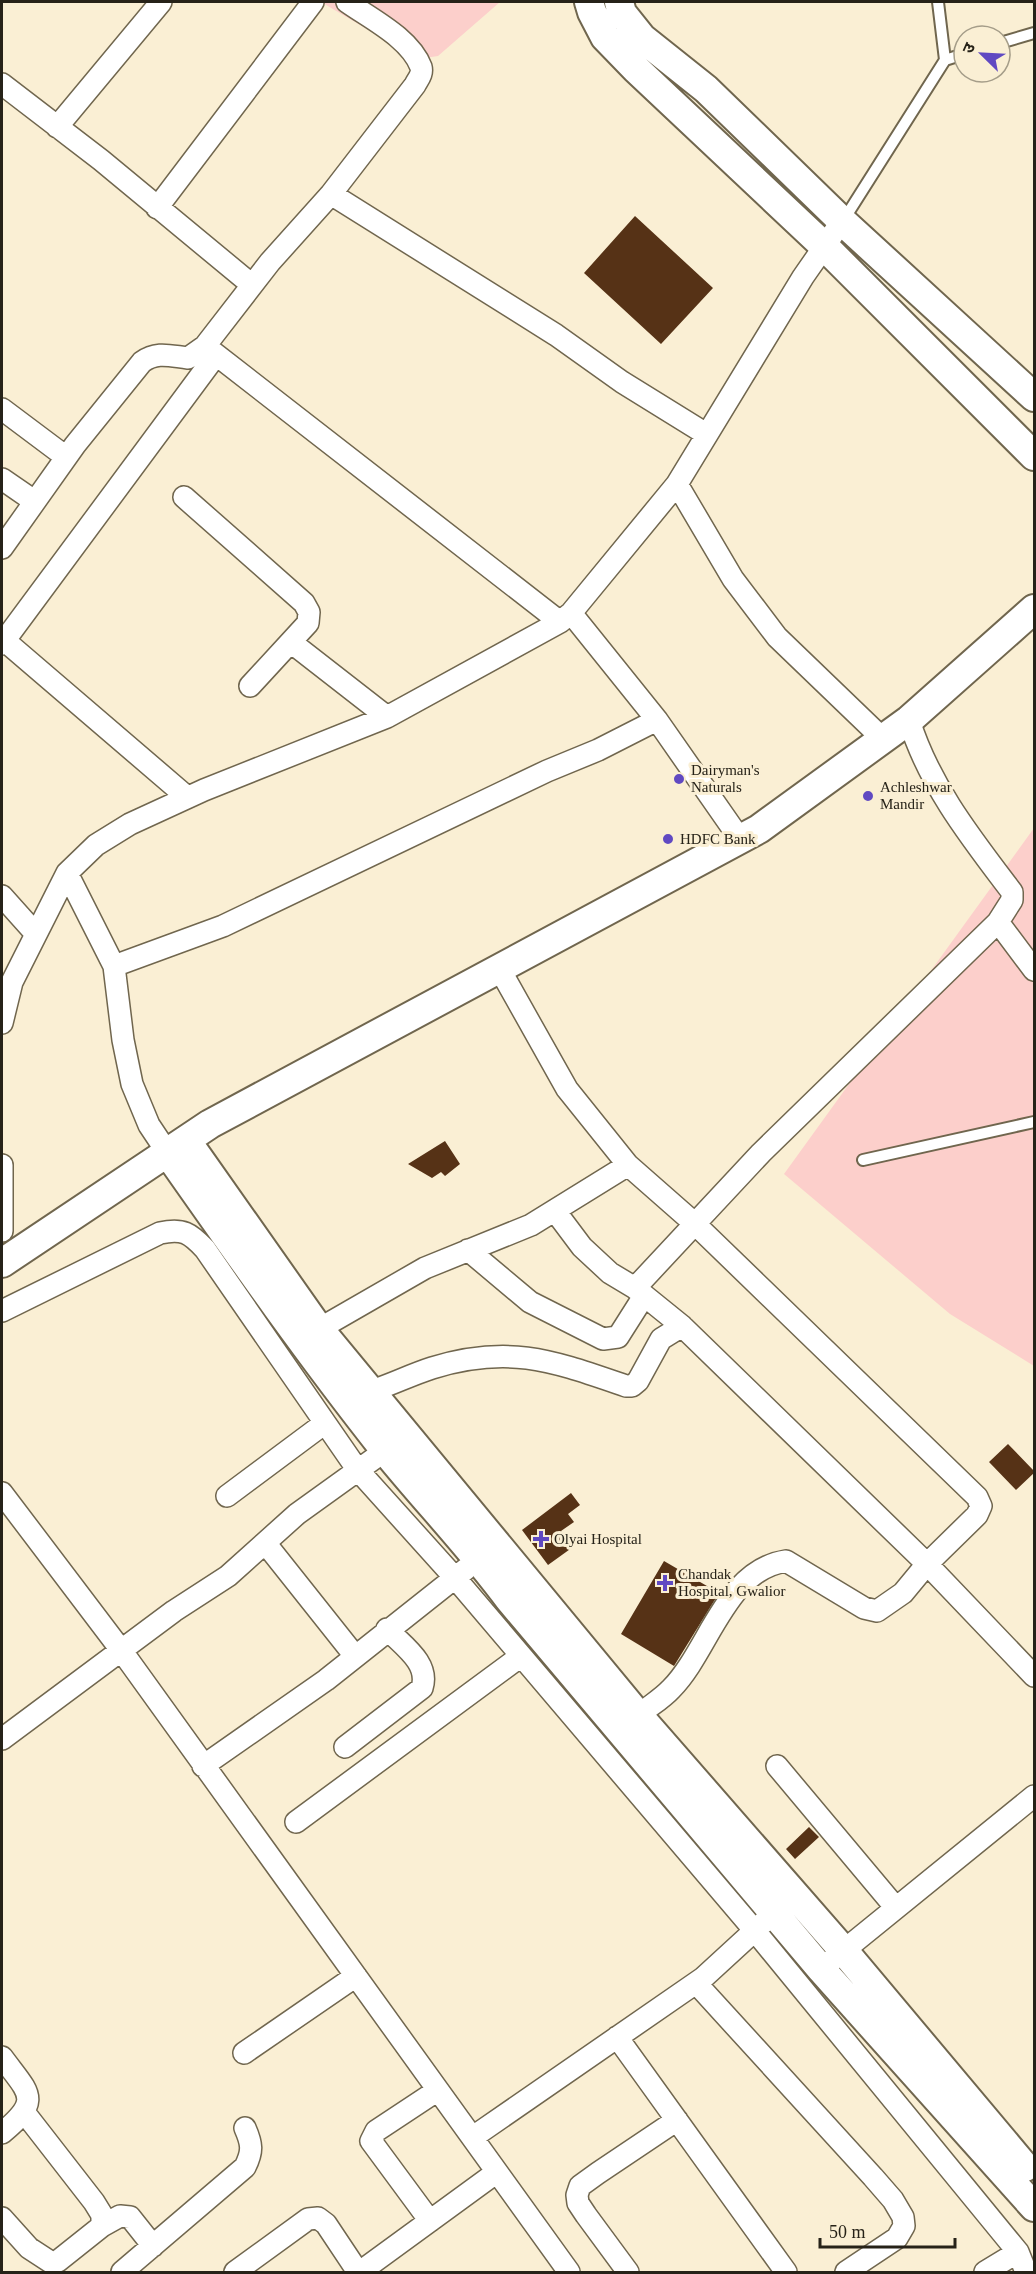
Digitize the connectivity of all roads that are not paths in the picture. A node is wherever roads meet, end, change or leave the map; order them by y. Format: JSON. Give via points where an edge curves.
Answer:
{"nodes":[{"id":1,"x":160,"y":2,"type":"edge"},
{"id":2,"x":313,"y":2,"type":"edge"},
{"id":3,"x":347,"y":2,"type":"edge"},
{"id":4,"x":589,"y":2,"type":"edge"},
{"id":5,"x":619,"y":2,"type":"edge"},
{"id":6,"x":938,"y":2,"type":"edge"},
{"id":7,"x":1035,"y":33,"type":"edge"},
{"id":8,"x":1012,"y":40,"type":"edge"},
{"id":9,"x":952,"y":58,"type":"edge"},
{"id":10,"x":945,"y":60,"type":"junction"},
{"id":11,"x":2,"y":84,"type":"edge"},
{"id":12,"x":57,"y":127,"type":"junction"},
{"id":13,"x":331,"y":194,"type":"junction"},
{"id":14,"x":157,"y":208,"type":"junction"},
{"id":15,"x":842,"y":221,"type":"junction"},
{"id":16,"x":825,"y":247,"type":"junction"},
{"id":17,"x":252,"y":285,"type":"junction"},
{"id":18,"x":210,"y":351,"type":"junction"},
{"id":19,"x":1035,"y":397,"type":"edge"},
{"id":20,"x":2,"y":409,"type":"edge"},
{"id":21,"x":706,"y":434,"type":"junction"},
{"id":22,"x":1035,"y":456,"type":"edge"},
{"id":23,"x":66,"y":457,"type":"junction"},
{"id":24,"x":2,"y":479,"type":"edge"},
{"id":25,"x":677,"y":484,"type":"junction"},
{"id":26,"x":184,"y":497,"type":"dead end"},
{"id":27,"x":34,"y":501,"type":"junction"},
{"id":28,"x":2,"y":547,"type":"edge"},
{"id":29,"x":1032,"y":608,"type":"edge"},
{"id":30,"x":565,"y":618,"type":"junction"},
{"id":31,"x":3,"y":642,"type":"edge"},
{"id":32,"x":292,"y":643,"type":"junction"},
{"id":33,"x":250,"y":686,"type":"dead end"},
{"id":34,"x":387,"y":717,"type":"junction"},
{"id":35,"x":657,"y":720,"type":"junction"},
{"id":36,"x":909,"y":720,"type":"junction"},
{"id":37,"x":883,"y":739,"type":"junction"},
{"id":38,"x":187,"y":797,"type":"junction"},
{"id":39,"x":740,"y":839,"type":"junction"},
{"id":40,"x":68,"y":873,"type":"junction"},
{"id":41,"x":4,"y":904,"type":"edge"},
{"id":42,"x":998,"y":922,"type":"junction"},
{"id":43,"x":36,"y":934,"type":"junction"},
{"id":44,"x":114,"y":966,"type":"junction"},
{"id":45,"x":499,"y":968,"type":"junction"},
{"id":46,"x":1035,"y":970,"type":"edge"},
{"id":47,"x":2,"y":1015,"type":"edge"},
{"id":48,"x":1035,"y":1122,"type":"edge"},
{"id":49,"x":176,"y":1146,"type":"junction"},
{"id":50,"x":863,"y":1160,"type":"dead end"},
{"id":51,"x":2,"y":1165,"type":"edge"},
{"id":52,"x":628,"y":1165,"type":"junction"},
{"id":53,"x":555,"y":1211,"type":"junction"},
{"id":54,"x":694,"y":1223,"type":"junction"},
{"id":55,"x":2,"y":1231,"type":"edge"},
{"id":56,"x":468,"y":1250,"type":"junction"},
{"id":57,"x":2,"y":1263,"type":"edge"},
{"id":58,"x":640,"y":1292,"type":"junction"},
{"id":59,"x":2,"y":1311,"type":"edge"},
{"id":60,"x":682,"y":1326,"type":"junction"},
{"id":61,"x":319,"y":1329,"type":"junction"},
{"id":62,"x":359,"y":1395,"type":"junction"},
{"id":63,"x":325,"y":1423,"type":"junction"},
{"id":64,"x":386,"y":1450,"type":"junction"},
{"id":65,"x":357,"y":1470,"type":"junction"},
{"id":66,"x":2,"y":1493,"type":"edge"},
{"id":67,"x":227,"y":1496,"type":"dead end"},
{"id":68,"x":266,"y":1544,"type":"junction"},
{"id":69,"x":478,"y":1556,"type":"junction"},
{"id":70,"x":927,"y":1564,"type":"junction"},
{"id":71,"x":456,"y":1579,"type":"junction"},
{"id":72,"x":387,"y":1629,"type":"junction"},
{"id":73,"x":121,"y":1650,"type":"junction"},
{"id":74,"x":355,"y":1656,"type":"junction"},
{"id":75,"x":521,"y":1656,"type":"junction"},
{"id":76,"x":1033,"y":1671,"type":"edge"},
{"id":77,"x":630,"y":1724,"type":"junction"},
{"id":78,"x":2,"y":1738,"type":"edge"},
{"id":79,"x":345,"y":1747,"type":"dead end"},
{"id":80,"x":202,"y":1766,"type":"junction"},
{"id":81,"x":777,"y":1766,"type":"dead end"},
{"id":82,"x":1035,"y":1796,"type":"edge"},
{"id":83,"x":296,"y":1822,"type":"dead end"},
{"id":84,"x":896,"y":1908,"type":"junction"},
{"id":85,"x":764,"y":1922,"type":"junction"},
{"id":86,"x":843,"y":1950,"type":"junction"},
{"id":87,"x":820,"y":1969,"type":"junction"},
{"id":88,"x":356,"y":1976,"type":"junction"},
{"id":89,"x":696,"y":1983,"type":"junction"},
{"id":90,"x":618,"y":2037,"type":"junction"},
{"id":91,"x":244,"y":2053,"type":"dead end"},
{"id":92,"x":2,"y":2057,"type":"edge"},
{"id":93,"x":438,"y":2090,"type":"junction"},
{"id":94,"x":24,"y":2112,"type":"junction"},
{"id":95,"x":677,"y":2120,"type":"junction"},
{"id":96,"x":245,"y":2128,"type":"dead end"},
{"id":97,"x":2,"y":2133,"type":"edge"},
{"id":98,"x":473,"y":2137,"type":"junction"},
{"id":99,"x":497,"y":2172,"type":"junction"},
{"id":100,"x":1033,"y":2174,"type":"edge"},
{"id":101,"x":1035,"y":2207,"type":"edge"},
{"id":102,"x":2,"y":2218,"type":"edge"},
{"id":103,"x":430,"y":2221,"type":"junction"},
{"id":104,"x":102,"y":2226,"type":"junction"},
{"id":105,"x":153,"y":2246,"type":"junction"},
{"id":106,"x":1018,"y":2252,"type":"junction"},
{"id":107,"x":122,"y":2272,"type":"edge"},
{"id":108,"x":236,"y":2272,"type":"edge"},
{"id":109,"x":359,"y":2272,"type":"edge"},
{"id":110,"x":569,"y":2272,"type":"edge"},
{"id":111,"x":628,"y":2272,"type":"edge"},
{"id":112,"x":786,"y":2272,"type":"edge"},
{"id":113,"x":846,"y":2272,"type":"edge"},
{"id":114,"x":985,"y":2272,"type":"edge"},
{"id":115,"x":1026,"y":2272,"type":"edge"}],
"edges":[{"from":1,"to":12,"type":"street"},
{"from":2,"to":14,"type":"street"},
{"from":3,"to":13,"type":"street","via":[[397,37],[421,68],[421,74]]},
{"from":4,"to":16,"type":"street","via":[[605,37]]},
{"from":5,"to":15,"type":"street","via":[[622,13],[642,38],[706,89]]},
{"from":6,"to":10,"type":"lane"},
{"from":7,"to":8,"type":"lane"},
{"from":9,"to":10,"type":"lane"},
{"from":10,"to":15,"type":"lane"},
{"from":11,"to":12,"type":"street"},
{"from":12,"to":14,"type":"street"},
{"from":13,"to":17,"type":"street"},
{"from":13,"to":21,"type":"street"},
{"from":14,"to":17,"type":"street"},
{"from":15,"to":16,"type":"street"},
{"from":15,"to":19,"type":"street"},
{"from":16,"to":21,"type":"street"},
{"from":16,"to":22,"type":"street"},
{"from":17,"to":18,"type":"street"},
{"from":18,"to":23,"type":"street","via":[[188,358],[162,354],[142,362]]},
{"from":18,"to":30,"type":"street"},
{"from":18,"to":31,"type":"street"},
{"from":20,"to":23,"type":"street"},
{"from":21,"to":25,"type":"street"},
{"from":23,"to":27,"type":"street"},
{"from":24,"to":27,"type":"street"},
{"from":25,"to":30,"type":"street"},
{"from":25,"to":37,"type":"street","via":[[733,579],[777,637]]},
{"from":26,"to":32,"type":"street","via":[[303,603],[309,612],[308,623]]},
{"from":27,"to":28,"type":"street"},
{"from":29,"to":36,"type":"street"},
{"from":30,"to":34,"type":"street"},
{"from":30,"to":35,"type":"street"},
{"from":31,"to":38,"type":"street"},
{"from":32,"to":33,"type":"street"},
{"from":32,"to":34,"type":"street"},
{"from":34,"to":38,"type":"street"},
{"from":35,"to":39,"type":"street"},
{"from":35,"to":44,"type":"street","via":[[223,926]]},
{"from":36,"to":37,"type":"street"},
{"from":36,"to":42,"type":"street","via":[[945,800],[1011,892],[1012,900]]},
{"from":37,"to":39,"type":"street"},
{"from":38,"to":40,"type":"street","via":[[96,845]]},
{"from":39,"to":45,"type":"street"},
{"from":40,"to":43,"type":"street"},
{"from":40,"to":44,"type":"street"},
{"from":41,"to":43,"type":"street"},
{"from":42,"to":46,"type":"street"},
{"from":42,"to":54,"type":"street"},
{"from":43,"to":47,"type":"street","via":[[12,982]]},
{"from":44,"to":49,"type":"street","via":[[132,1084],[149,1125]]},
{"from":45,"to":49,"type":"street"},
{"from":45,"to":52,"type":"street","via":[[567,1089]]},
{"from":48,"to":50,"type":"lane"},
{"from":49,"to":57,"type":"street"},
{"from":49,"to":61,"type":"street"},
{"from":49,"to":62,"type":"street","via":[[300,1341]]},
{"from":51,"to":55,"type":"street"},
{"from":52,"to":53,"type":"street"},
{"from":52,"to":54,"type":"street"},
{"from":53,"to":56,"type":"street"},
{"from":53,"to":58,"type":"street","via":[[582,1247],[610,1273]]},
{"from":54,"to":58,"type":"street"},
{"from":54,"to":70,"type":"street","via":[[977,1497],[981,1506],[977,1515]]},
{"from":56,"to":58,"type":"street","via":[[530,1302],[603,1339],[618,1337]]},
{"from":56,"to":61,"type":"street","via":[[425,1268]]},
{"from":58,"to":60,"type":"street"},
{"from":59,"to":63,"type":"street","via":[[160,1233],[189,1232],[205,1249]]},
{"from":60,"to":62,"type":"street","via":[[661,1339],[632,1386],[544,1359],[481,1357],[401,1378]]},
{"from":60,"to":70,"type":"street"},
{"from":61,"to":62,"type":"street"},
{"from":62,"to":64,"type":"street"},
{"from":62,"to":77,"type":"street"},
{"from":63,"to":65,"type":"street"},
{"from":63,"to":67,"type":"street"},
{"from":64,"to":65,"type":"street"},
{"from":64,"to":69,"type":"street"},
{"from":65,"to":68,"type":"street","via":[[297,1514]]},
{"from":65,"to":71,"type":"street"},
{"from":66,"to":73,"type":"street"},
{"from":68,"to":73,"type":"street","via":[[228,1576]]},
{"from":68,"to":74,"type":"street"},
{"from":69,"to":71,"type":"street"},
{"from":69,"to":77,"type":"street","via":[[509,1599]]},
{"from":70,"to":76,"type":"street"},
{"from":70,"to":77,"type":"street","via":[[903,1593],[877,1611],[854,1603],[793,1563],[776,1562],[745,1580],[672,1688]]},
{"from":71,"to":72,"type":"street"},
{"from":71,"to":75,"type":"street"},
{"from":72,"to":74,"type":"street"},
{"from":72,"to":79,"type":"street","via":[[423,1668],[422,1688]]},
{"from":73,"to":78,"type":"street"},
{"from":73,"to":80,"type":"street"},
{"from":74,"to":80,"type":"street"},
{"from":75,"to":83,"type":"street"},
{"from":75,"to":85,"type":"street"},
{"from":77,"to":85,"type":"street"},
{"from":77,"to":86,"type":"street"},
{"from":80,"to":88,"type":"street"},
{"from":81,"to":84,"type":"street"},
{"from":82,"to":84,"type":"street"},
{"from":84,"to":86,"type":"street"},
{"from":85,"to":87,"type":"street"},
{"from":85,"to":89,"type":"street"},
{"from":85,"to":106,"type":"street"},
{"from":86,"to":87,"type":"street"},
{"from":86,"to":100,"type":"street"},
{"from":87,"to":101,"type":"street"},
{"from":88,"to":91,"type":"street"},
{"from":88,"to":93,"type":"street"},
{"from":89,"to":90,"type":"street"},
{"from":89,"to":113,"type":"street","via":[[825,2123],[893,2200],[903,2217],[904,2226],[897,2238]]},
{"from":90,"to":95,"type":"street"},
{"from":90,"to":98,"type":"street"},
{"from":92,"to":94,"type":"street","via":[[27,2091],[29,2100]]},
{"from":93,"to":98,"type":"street"},
{"from":93,"to":103,"type":"street","via":[[376,2131],[371,2141]]},
{"from":94,"to":97,"type":"street"},
{"from":94,"to":104,"type":"street","via":[[94,2202],[102,2215]]},
{"from":95,"to":111,"type":"street","via":[[580,2186],[577,2195],[578,2203]]},
{"from":95,"to":112,"type":"street"},
{"from":96,"to":105,"type":"street","via":[[252,2145],[245,2167]]},
{"from":98,"to":99,"type":"street"},
{"from":99,"to":103,"type":"street"},
{"from":99,"to":110,"type":"street"},
{"from":102,"to":104,"type":"street","via":[[28,2248],[52,2263]]},
{"from":103,"to":109,"type":"street"},
{"from":104,"to":105,"type":"street","via":[[120,2216],[130,2217]]},
{"from":105,"to":107,"type":"street"},
{"from":106,"to":114,"type":"street"},
{"from":106,"to":115,"type":"street"},
{"from":108,"to":109,"type":"street","via":[[308,2219],[318,2218]]}]}
